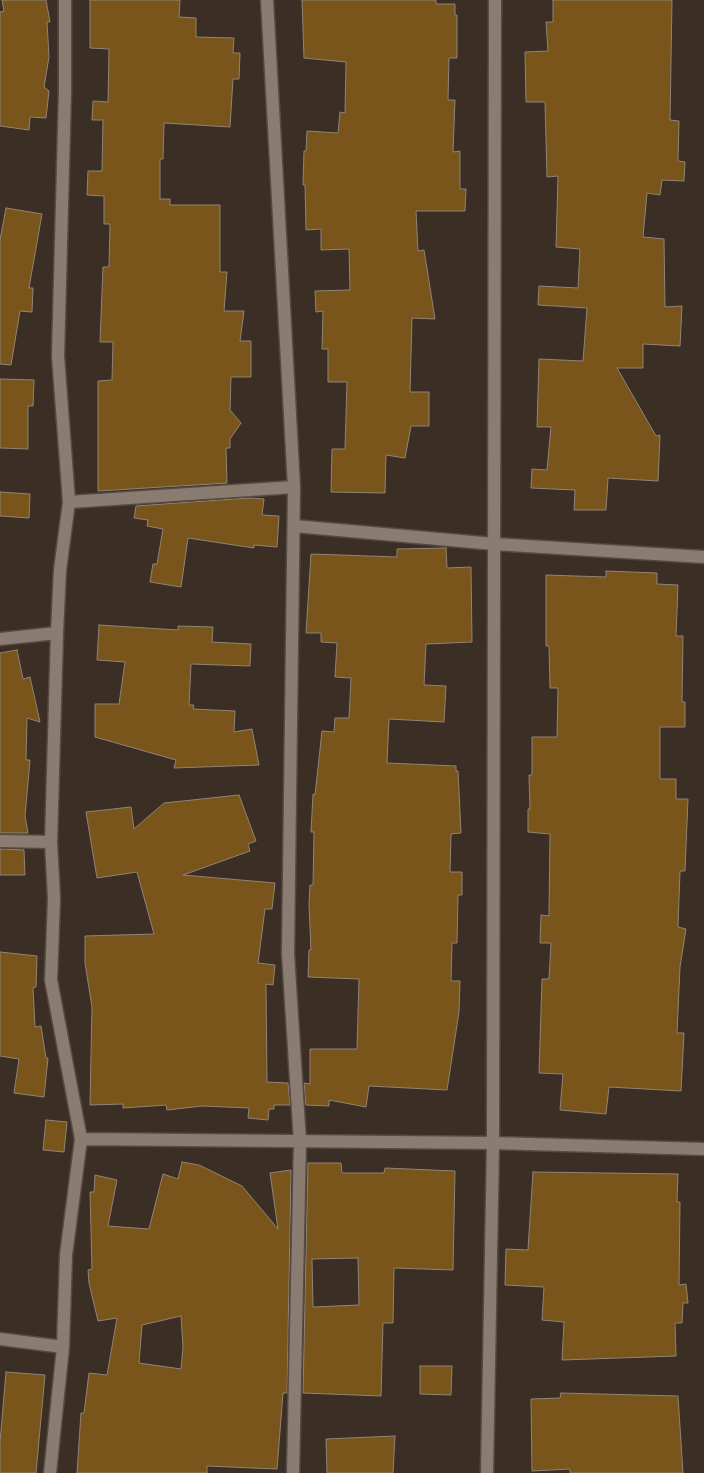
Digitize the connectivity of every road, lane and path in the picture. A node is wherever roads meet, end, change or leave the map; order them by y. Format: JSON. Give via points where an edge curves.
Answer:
{"nodes":[{"id":1,"x":65,"y":0,"type":"edge"},
{"id":2,"x":267,"y":0,"type":"edge"},
{"id":3,"x":495,"y":0,"type":"edge"},
{"id":4,"x":294,"y":487,"type":"junction"},
{"id":5,"x":69,"y":502,"type":"junction"},
{"id":6,"x":294,"y":526,"type":"junction"},
{"id":7,"x":494,"y":544,"type":"junction"},
{"id":8,"x":704,"y":557,"type":"edge"},
{"id":9,"x":57,"y":633,"type":"junction"},
{"id":10,"x":0,"y":639,"type":"edge"},
{"id":11,"x":0,"y":842,"type":"edge"},
{"id":12,"x":51,"y":842,"type":"junction"},
{"id":13,"x":81,"y":1140,"type":"junction"},
{"id":14,"x":300,"y":1142,"type":"junction"},
{"id":15,"x":492,"y":1143,"type":"junction"},
{"id":16,"x":704,"y":1149,"type":"edge"},
{"id":17,"x":0,"y":1339,"type":"edge"},
{"id":18,"x":63,"y":1347,"type":"junction"},
{"id":19,"x":50,"y":1473,"type":"edge"},
{"id":20,"x":293,"y":1473,"type":"edge"},
{"id":21,"x":487,"y":1473,"type":"edge"}],
"edges":[{"from":1,"to":5,"type":"street","via":[[66,91],[58,356]]},
{"from":2,"to":4,"type":"street"},
{"from":3,"to":7,"type":"street"},
{"from":4,"to":5,"type":"street"},
{"from":4,"to":6,"type":"street"},
{"from":5,"to":9,"type":"street","via":[[60,570]]},
{"from":6,"to":7,"type":"street"},
{"from":6,"to":14,"type":"street","via":[[288,954]]},
{"from":7,"to":8,"type":"street"},
{"from":7,"to":15,"type":"street"},
{"from":9,"to":10,"type":"street"},
{"from":9,"to":12,"type":"street"},
{"from":11,"to":12,"type":"street"},
{"from":12,"to":13,"type":"street","via":[[54,898],[51,980]]},
{"from":13,"to":14,"type":"street"},
{"from":13,"to":18,"type":"street","via":[[66,1255]]},
{"from":14,"to":15,"type":"street"},
{"from":14,"to":20,"type":"street"},
{"from":15,"to":16,"type":"street"},
{"from":15,"to":21,"type":"street"},
{"from":17,"to":18,"type":"street"},
{"from":18,"to":19,"type":"street"}]}
